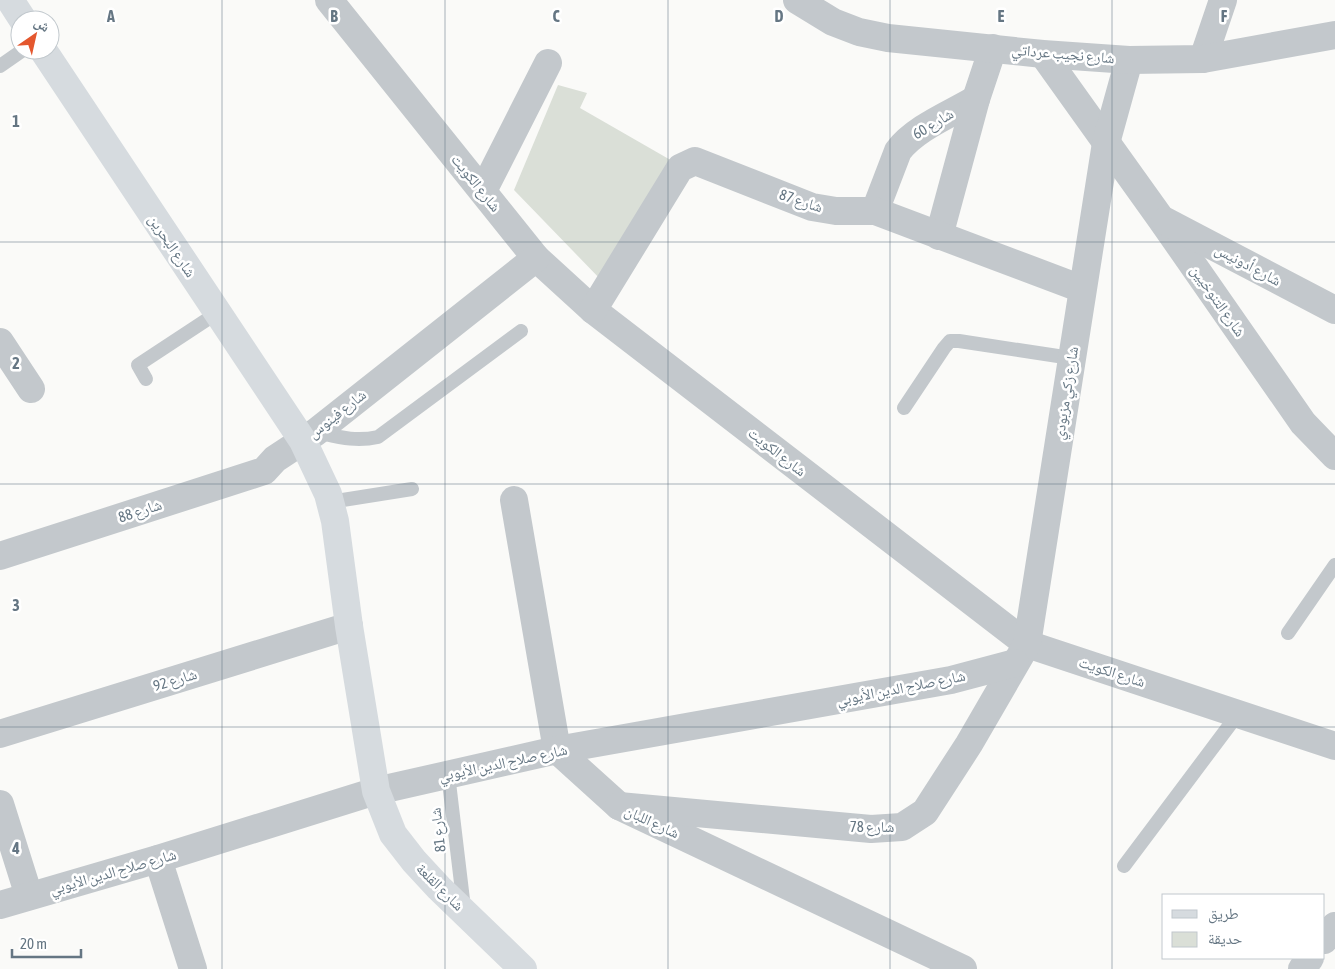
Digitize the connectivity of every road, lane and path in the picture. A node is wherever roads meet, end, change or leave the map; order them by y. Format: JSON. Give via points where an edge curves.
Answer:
{"nodes":[{"id":1,"x":329,"y":0,"type":"edge"},
{"id":2,"x":797,"y":0,"type":"edge"},
{"id":3,"x":1223,"y":0,"type":"edge"},
{"id":4,"x":1335,"y":35,"type":"edge"},
{"id":5,"x":993,"y":48,"type":"junction"},
{"id":6,"x":1043,"y":54,"type":"junction"},
{"id":7,"x":1202,"y":59,"type":"junction"},
{"id":8,"x":50,"y":60,"type":"edge"},
{"id":9,"x":1130,"y":60,"type":"junction"},
{"id":10,"x":548,"y":63,"type":"dead end"},
{"id":11,"x":976,"y":99,"type":"junction"},
{"id":12,"x":1106,"y":143,"type":"junction"},
{"id":13,"x":482,"y":191,"type":"junction"},
{"id":14,"x":875,"y":211,"type":"junction"},
{"id":15,"x":1161,"y":219,"type":"junction"},
{"id":16,"x":939,"y":236,"type":"junction"},
{"id":17,"x":536,"y":258,"type":"junction"},
{"id":18,"x":1082,"y":289,"type":"junction"},
{"id":19,"x":592,"y":310,"type":"junction"},
{"id":20,"x":1335,"y":310,"type":"edge"},
{"id":21,"x":217,"y":313,"type":"junction"},
{"id":22,"x":521,"y":331,"type":"dead end"},
{"id":23,"x":0,"y":342,"type":"edge"},
{"id":24,"x":1071,"y":358,"type":"junction"},
{"id":25,"x":146,"y":379,"type":"dead end"},
{"id":26,"x":31,"y":389,"type":"dead end"},
{"id":27,"x":904,"y":408,"type":"dead end"},
{"id":28,"x":309,"y":436,"type":"junction"},
{"id":29,"x":1335,"y":456,"type":"edge"},
{"id":30,"x":275,"y":459,"type":"junction"},
{"id":31,"x":412,"y":489,"type":"dead end"},
{"id":32,"x":514,"y":500,"type":"dead end"},
{"id":33,"x":330,"y":502,"type":"junction"},
{"id":34,"x":0,"y":539,"type":"edge"},
{"id":35,"x":0,"y":556,"type":"edge"},
{"id":36,"x":1335,"y":565,"type":"edge"},
{"id":37,"x":349,"y":620,"type":"junction"},
{"id":38,"x":1288,"y":633,"type":"dead end"},
{"id":39,"x":1021,"y":654,"type":"junction"},
{"id":40,"x":1238,"y":714,"type":"junction"},
{"id":41,"x":0,"y":722,"type":"edge"},
{"id":42,"x":0,"y":734,"type":"edge"},
{"id":43,"x":1335,"y":746,"type":"edge"},
{"id":44,"x":557,"y":750,"type":"junction"},
{"id":45,"x":448,"y":774,"type":"junction"},
{"id":46,"x":376,"y":790,"type":"junction"},
{"id":47,"x":0,"y":804,"type":"edge"},
{"id":48,"x":619,"y":806,"type":"junction"},
{"id":49,"x":0,"y":833,"type":"edge"},
{"id":50,"x":158,"y":859,"type":"junction"},
{"id":51,"x":1124,"y":866,"type":"dead end"},
{"id":52,"x":16,"y":900,"type":"edge"},
{"id":53,"x":464,"y":912,"type":"junction"},
{"id":54,"x":1335,"y":926,"type":"edge"},
{"id":55,"x":1325,"y":939,"type":"edge"},
{"id":56,"x":193,"y":969,"type":"edge"},
{"id":57,"x":523,"y":969,"type":"edge"},
{"id":58,"x":964,"y":969,"type":"edge"}],
"edges":[{"from":1,"to":13,"type":"street","name":"شارع الكويت"},
{"from":2,"to":5,"type":"street","name":"شارع نجيب عرداتي","via":[[833,22],[859,32],[888,38]]},
{"from":3,"to":7,"type":"street"},
{"from":4,"to":7,"type":"street","name":"شارع نجيب عرداتي"},
{"from":5,"to":6,"type":"street","name":"شارع نجيب عرداتي"},
{"from":5,"to":11,"type":"street","name":"شارع 60"},
{"from":6,"to":9,"type":"street","name":"شارع نجيب عرداتي"},
{"from":6,"to":12,"type":"street"},
{"from":7,"to":9,"type":"street","name":"شارع نجيب عرداتي"},
{"from":8,"to":21,"type":"main road","name":"شارع البحرين"},
{"from":9,"to":12,"type":"street","name":"شارع زكي مزبودي"},
{"from":10,"to":13,"type":"street"},
{"from":11,"to":14,"type":"street","name":"شارع 60","via":[[904,142]]},
{"from":11,"to":16,"type":"street","name":"شارع 60"},
{"from":12,"to":15,"type":"street","name":"شارع التنوخيين"},
{"from":12,"to":18,"type":"street","name":"شارع زكي مزبودي"},
{"from":13,"to":17,"type":"street","name":"شارع الكويت"},
{"from":14,"to":16,"type":"street","name":"شارع 87"},
{"from":14,"to":19,"type":"street","name":"شارع 87","via":[[812,207],[695,161],[680,168]]},
{"from":15,"to":20,"type":"street","name":"شارع أدونيس"},
{"from":15,"to":29,"type":"street","name":"شارع التنوخيين","via":[[1303,422]]},
{"from":16,"to":18,"type":"street","name":"شارع 87"},
{"from":17,"to":19,"type":"street","name":"شارع الكويت"},
{"from":17,"to":28,"type":"street","name":"شارع فينوس"},
{"from":18,"to":24,"type":"street","name":"شارع زكي مزبودي"},
{"from":19,"to":39,"type":"street","name":"شارع الكويت"},
{"from":21,"to":25,"type":"lane","via":[[138,365]]},
{"from":21,"to":28,"type":"main road","name":"شارع البحرين"},
{"from":22,"to":28,"type":"lane","via":[[378,437],[364,440]]},
{"from":23,"to":26,"type":"street"},
{"from":24,"to":27,"type":"lane","via":[[950,341]]},
{"from":24,"to":39,"type":"street","name":"شارع زكي مزبودي"},
{"from":28,"to":30,"type":"street","name":"شارع 88"},
{"from":28,"to":33,"type":"main road","name":"شارع فينوس"},
{"from":30,"to":34,"type":"street","name":"شارع 88","via":[[260,457]]},
{"from":30,"to":35,"type":"street","name":"شارع 88","via":[[264,471]]},
{"from":31,"to":33,"type":"lane"},
{"from":32,"to":44,"type":"street"},
{"from":33,"to":37,"type":"main road","name":"شارع فينوس"},
{"from":36,"to":38,"type":"lane"},
{"from":37,"to":41,"type":"street","name":"شارع 92"},
{"from":37,"to":42,"type":"street","name":"شارع 92"},
{"from":37,"to":46,"type":"main road","name":"شارع فينوس"},
{"from":39,"to":40,"type":"street","name":"شارع الكويت"},
{"from":39,"to":44,"type":"street","name":"شارع صلاح الدين الأيوبي","via":[[951,680]]},
{"from":39,"to":48,"type":"street","name":"شارع 78","via":[[925,812],[902,827],[872,829]]},
{"from":40,"to":43,"type":"street","name":"شارع الكويت"},
{"from":40,"to":51,"type":"lane"},
{"from":44,"to":45,"type":"street","name":"شارع صلاح الدين الأيوبي"},
{"from":44,"to":48,"type":"street","name":"شارع اللبان"},
{"from":45,"to":46,"type":"street","name":"شارع صلاح الدين الأيوبي"},
{"from":45,"to":53,"type":"lane","name":"شارع 81"},
{"from":46,"to":50,"type":"street","name":"شارع صلاح الدين الأيوبي"},
{"from":46,"to":53,"type":"main road","name":"شارع القلعة","via":[[393,834],[414,862]]},
{"from":47,"to":52,"type":"street"},
{"from":48,"to":58,"type":"street","name":"شارع اللبان"},
{"from":49,"to":52,"type":"street"},
{"from":50,"to":52,"type":"street","name":"شارع صلاح الدين الأيوبي"},
{"from":50,"to":56,"type":"street"},
{"from":53,"to":57,"type":"main road","name":"شارع القلعة"},
{"from":54,"to":55,"type":"street"}]}
